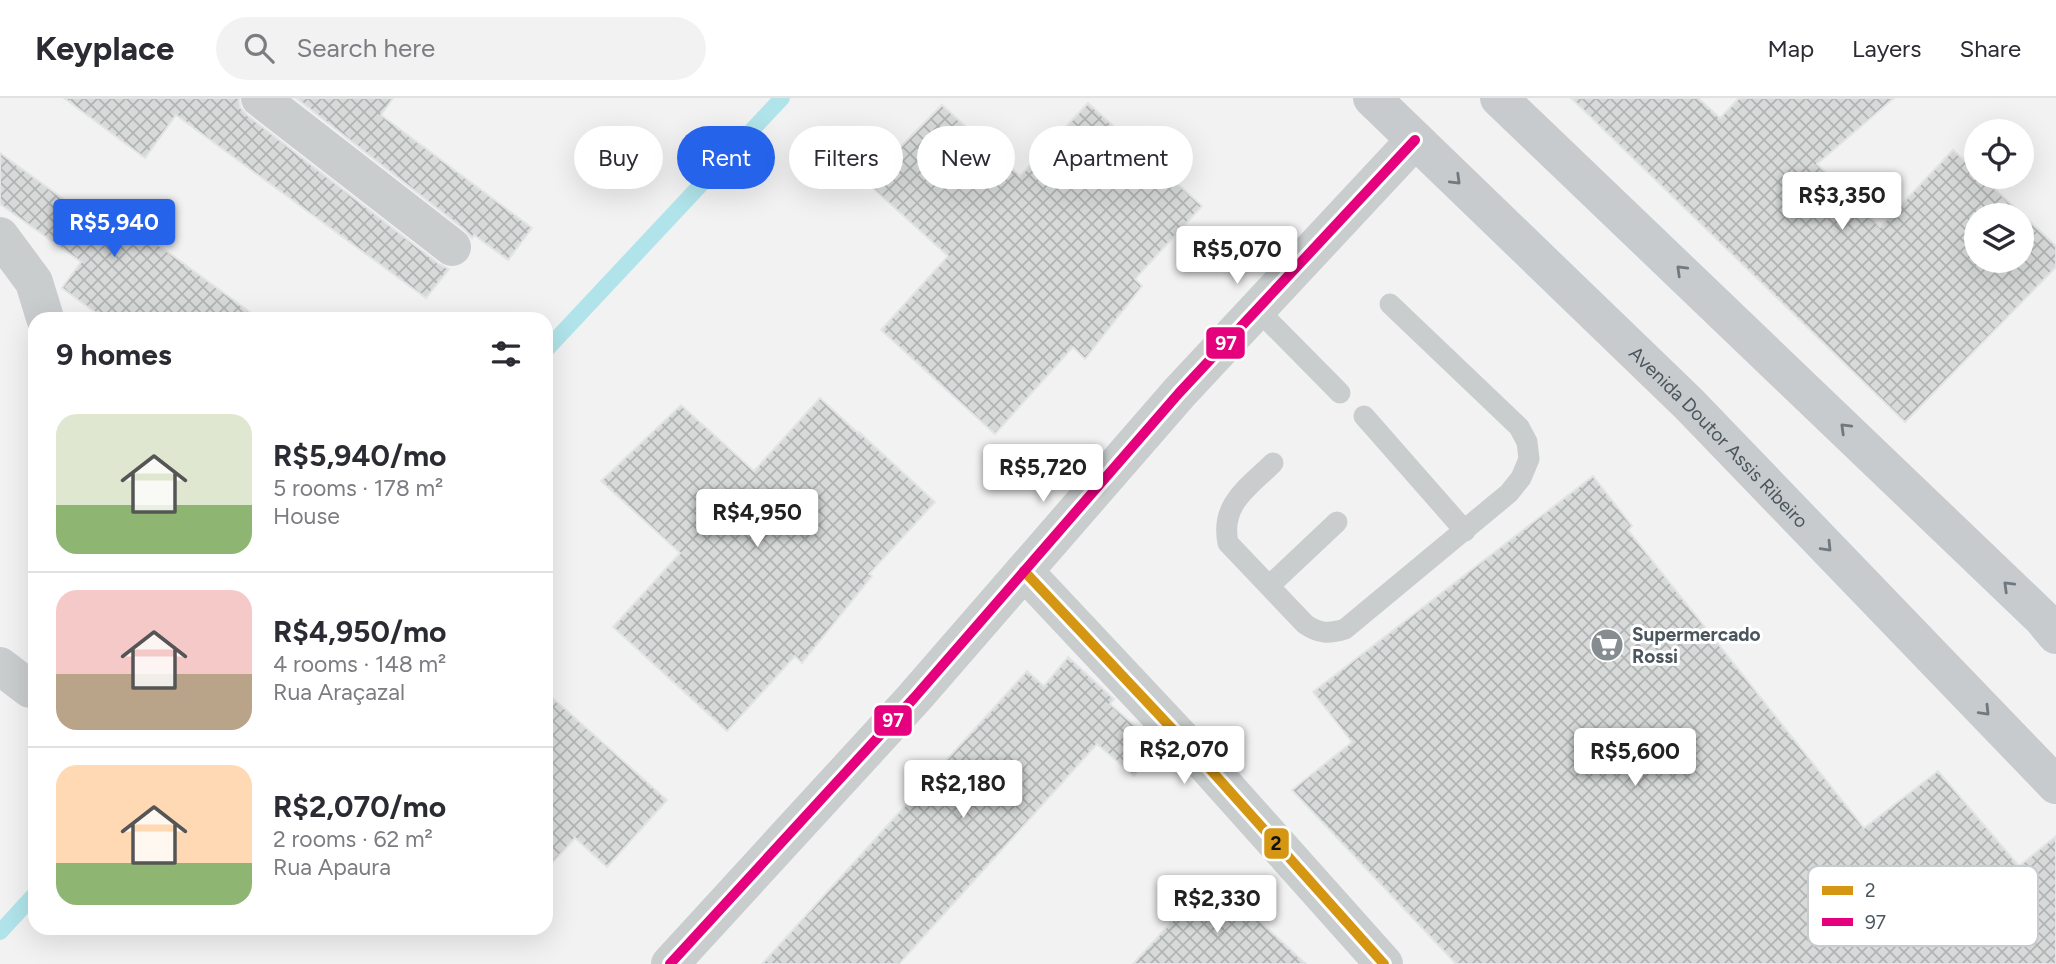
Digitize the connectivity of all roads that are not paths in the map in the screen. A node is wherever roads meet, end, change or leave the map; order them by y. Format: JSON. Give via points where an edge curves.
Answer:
{"nodes":[{"id":1,"x":260,"y":98,"type":"edge"},
{"id":2,"x":1372,"y":98,"type":"edge"},
{"id":3,"x":1499,"y":98,"type":"edge"},
{"id":4,"x":1415,"y":140,"type":"junction"},
{"id":5,"x":0,"y":236,"type":"edge"},
{"id":6,"x":452,"y":247,"type":"dead end"},
{"id":7,"x":1390,"y":304,"type":"dead end"},
{"id":8,"x":1256,"y":308,"type":"junction"},
{"id":9,"x":44,"y":312,"type":"edge"},
{"id":10,"x":1340,"y":393,"type":"dead end"},
{"id":11,"x":1364,"y":416,"type":"dead end"},
{"id":12,"x":1273,"y":463,"type":"dead end"},
{"id":13,"x":1337,"y":522,"type":"dead end"},
{"id":14,"x":1465,"y":531,"type":"junction"},
{"id":15,"x":1024,"y":571,"type":"junction"},
{"id":16,"x":1269,"y":586,"type":"junction"},
{"id":17,"x":2056,"y":635,"type":"edge"},
{"id":18,"x":0,"y":666,"type":"edge"},
{"id":19,"x":28,"y":687,"type":"edge"},
{"id":20,"x":2056,"y":785,"type":"edge"},
{"id":21,"x":670,"y":964,"type":"edge"},
{"id":22,"x":1384,"y":964,"type":"edge"}],
"edges":[{"from":1,"to":6,"type":"street"},
{"from":2,"to":4,"type":"main road","name":"Avenida Doutor Assis Ribeiro"},
{"from":17,"to":3,"type":"main road","one_way":true},
{"from":4,"to":8,"type":"street"},
{"from":4,"to":20,"type":"main road","name":"Avenida Doutor Assis Ribeiro","one_way":true,"via":[[1689,404]]},
{"from":5,"to":9,"type":"street","via":[[34,282]]},
{"from":7,"to":14,"type":"lane","via":[[1519,427],[1527,442],[1529,459],[1521,478]]},
{"from":8,"to":10,"type":"lane"},
{"from":8,"to":15,"type":"street"},
{"from":11,"to":14,"type":"lane"},
{"from":12,"to":16,"type":"lane","via":[[1228,512],[1224,527],[1228,543]]},
{"from":13,"to":16,"type":"lane"},
{"from":14,"to":16,"type":"lane","via":[[1345,629],[1332,634],[1305,624]]},
{"from":15,"to":21,"type":"street"},
{"from":15,"to":22,"type":"street"},
{"from":18,"to":19,"type":"street"}]}
